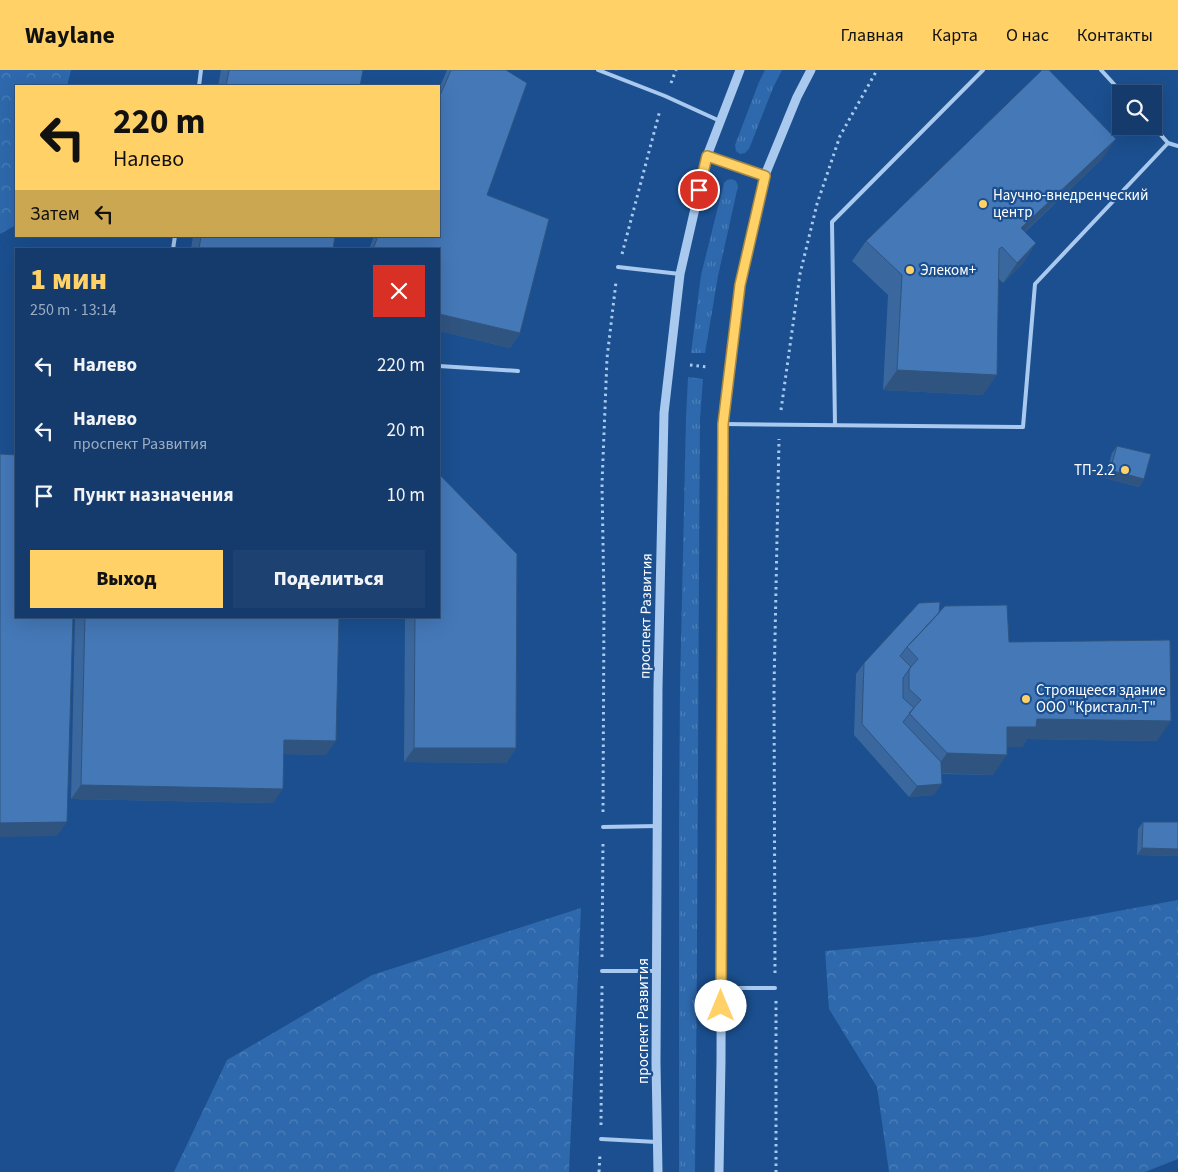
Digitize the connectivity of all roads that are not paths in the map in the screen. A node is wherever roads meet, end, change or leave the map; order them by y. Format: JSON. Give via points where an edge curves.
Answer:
{"nodes":[{"id":1,"x":201,"y":70,"type":"edge"},
{"id":2,"x":598,"y":70,"type":"edge"},
{"id":3,"x":740,"y":70,"type":"edge"},
{"id":4,"x":811,"y":70,"type":"edge"},
{"id":5,"x":983,"y":70,"type":"edge"},
{"id":6,"x":1101,"y":70,"type":"edge"},
{"id":7,"x":199,"y":85,"type":"edge"},
{"id":8,"x":1115,"y":85,"type":"edge"},
{"id":9,"x":720,"y":121,"type":"junction"},
{"id":10,"x":1161,"y":135,"type":"edge"},
{"id":11,"x":1168,"y":143,"type":"junction"},
{"id":12,"x":1178,"y":146,"type":"edge"},
{"id":13,"x":707,"y":156,"type":"junction"},
{"id":14,"x":765,"y":176,"type":"junction"},
{"id":15,"x":618,"y":267,"type":"road end"},
{"id":16,"x":680,"y":274,"type":"junction"},
{"id":17,"x":440,"y":366,"type":"edge"},
{"id":18,"x":518,"y":371,"type":"dead end"},
{"id":19,"x":723,"y":424,"type":"junction"},
{"id":20,"x":835,"y":425,"type":"junction"},
{"id":21,"x":658,"y":826,"type":"junction"},
{"id":22,"x":603,"y":827,"type":"road end"},
{"id":23,"x":602,"y":971,"type":"road end"},
{"id":24,"x":657,"y":971,"type":"junction"},
{"id":25,"x":721,"y":988,"type":"junction"},
{"id":26,"x":775,"y":988,"type":"road end"},
{"id":27,"x":601,"y":1139,"type":"road end"},
{"id":28,"x":657,"y":1142,"type":"junction"},
{"id":29,"x":658,"y":1172,"type":"edge"},
{"id":30,"x":719,"y":1172,"type":"edge"}],
"edges":[{"from":1,"to":7,"type":"lane"},
{"from":2,"to":9,"type":"lane"},
{"from":3,"to":9,"type":"street","name":"проспект Развития"},
{"from":4,"to":14,"type":"street"},
{"from":5,"to":20,"type":"lane","via":[[832,222]]},
{"from":6,"to":8,"type":"lane"},
{"from":9,"to":13,"type":"street","name":"проспект Развития"},
{"from":10,"to":11,"type":"lane"},
{"from":11,"to":12,"type":"lane"},
{"from":11,"to":20,"type":"lane","via":[[1035,284],[1023,428]]},
{"from":13,"to":14,"type":"street"},
{"from":13,"to":16,"type":"street","name":"проспект Развития"},
{"from":14,"to":19,"type":"street","via":[[740,285]]},
{"from":15,"to":16,"type":"lane"},
{"from":16,"to":21,"type":"street","name":"проспект Развития","via":[[664,413]]},
{"from":17,"to":18,"type":"lane"},
{"from":19,"to":20,"type":"lane"},
{"from":19,"to":25,"type":"street"},
{"from":21,"to":22,"type":"lane"},
{"from":21,"to":24,"type":"street","name":"проспект Развития"},
{"from":23,"to":24,"type":"lane"},
{"from":24,"to":28,"type":"street","name":"проспект Развития"},
{"from":25,"to":26,"type":"lane"},
{"from":25,"to":30,"type":"street"},
{"from":27,"to":28,"type":"lane"},
{"from":28,"to":29,"type":"street","name":"проспект Развития"}]}
